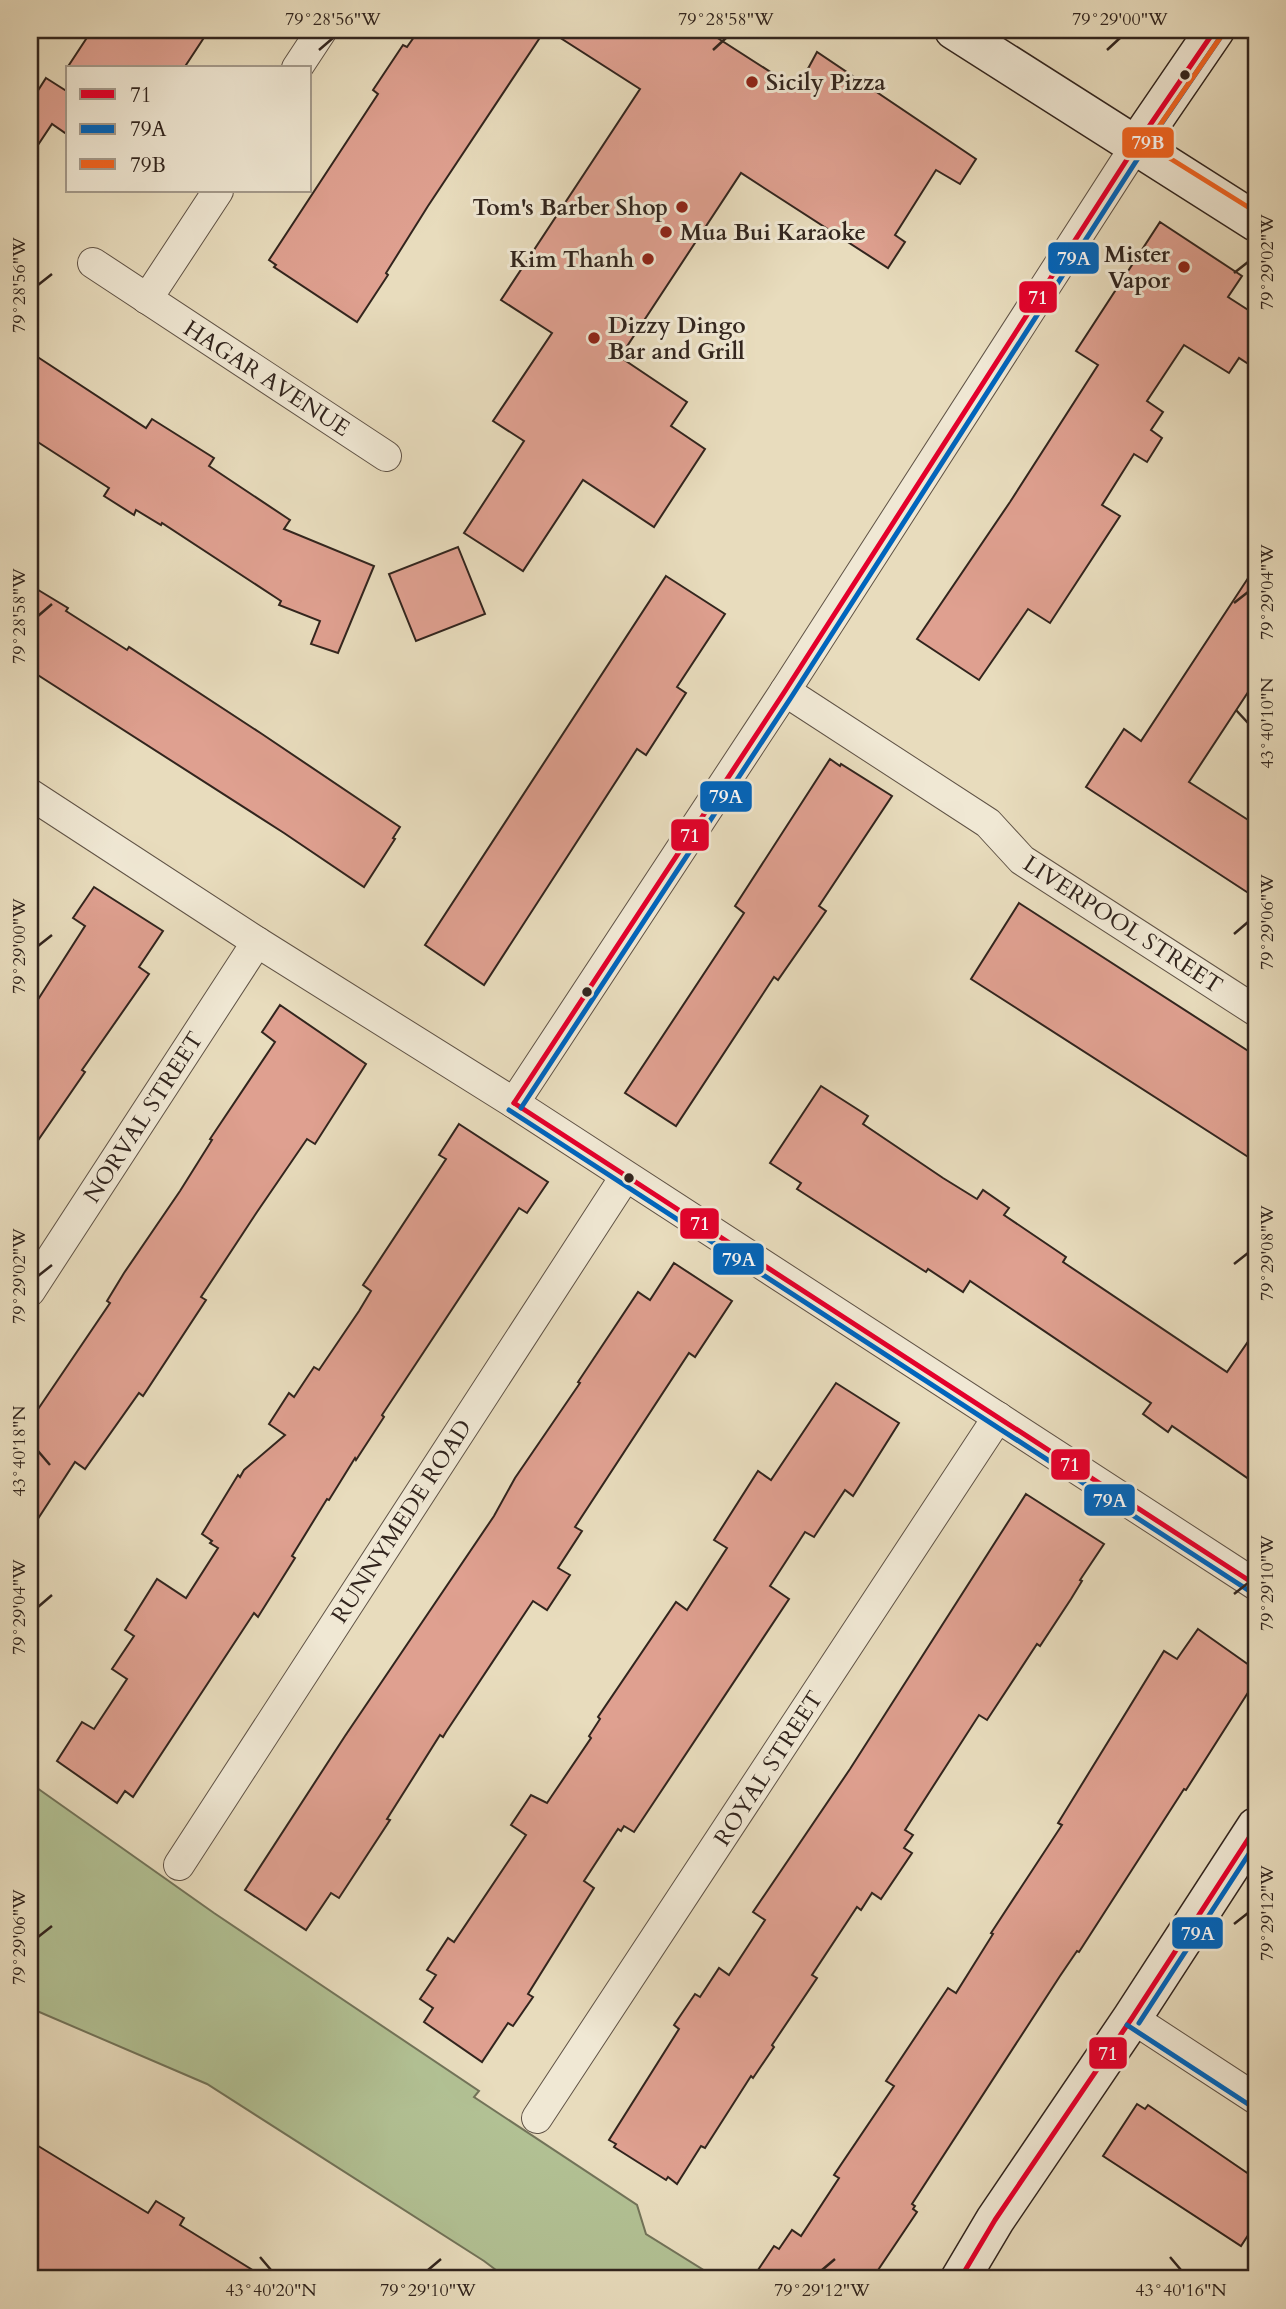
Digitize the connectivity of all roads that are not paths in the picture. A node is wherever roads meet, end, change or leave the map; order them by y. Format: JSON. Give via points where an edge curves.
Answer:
{"nodes":[{"id":1,"x":322,"y":30,"type":"edge"},
{"id":2,"x":954,"y":30,"type":"edge"},
{"id":3,"x":1214,"y":30,"type":"edge"},
{"id":4,"x":298,"y":66,"type":"edge"},
{"id":5,"x":1135,"y":147,"type":"junction"},
{"id":6,"x":217,"y":192,"type":"edge"},
{"id":7,"x":1256,"y":222,"type":"edge"},
{"id":8,"x":93,"y":262,"type":"dead end"},
{"id":9,"x":147,"y":299,"type":"junction"},
{"id":10,"x":386,"y":456,"type":"dead end"},
{"id":11,"x":785,"y":691,"type":"junction"},
{"id":12,"x":30,"y":794,"type":"edge"},
{"id":13,"x":257,"y":942,"type":"junction"},
{"id":14,"x":1256,"y":1011,"type":"edge"},
{"id":15,"x":514,"y":1103,"type":"junction"},
{"id":16,"x":625,"y":1177,"type":"junction"},
{"id":17,"x":30,"y":1292,"type":"edge"},
{"id":18,"x":998,"y":1417,"type":"junction"},
{"id":19,"x":1256,"y":1585,"type":"edge"},
{"id":20,"x":1256,"y":1827,"type":"edge"},
{"id":21,"x":178,"y":1864,"type":"dead end"},
{"id":22,"x":1132,"y":2018,"type":"junction"},
{"id":23,"x":1256,"y":2099,"type":"edge"},
{"id":24,"x":537,"y":2118,"type":"dead end"},
{"id":25,"x":960,"y":2279,"type":"edge"}],
"edges":[{"from":1,"to":4,"type":"street"},
{"from":2,"to":5,"type":"street"},
{"from":3,"to":5,"type":"street"},
{"from":5,"to":7,"type":"street"},
{"from":5,"to":11,"type":"street"},
{"from":6,"to":9,"type":"street"},
{"from":8,"to":9,"type":"street","name":"HAGAR AVENUE"},
{"from":9,"to":10,"type":"street","name":"HAGAR AVENUE"},
{"from":11,"to":14,"type":"street","name":"LIVERPOOL STREET","via":[[988,823],[1022,860]]},
{"from":11,"to":15,"type":"street"},
{"from":12,"to":13,"type":"street"},
{"from":13,"to":15,"type":"street"},
{"from":13,"to":17,"type":"street","name":"NORVAL STREET"},
{"from":15,"to":16,"type":"street"},
{"from":16,"to":18,"type":"street"},
{"from":16,"to":21,"type":"street","name":"RUNNYMEDE ROAD"},
{"from":18,"to":19,"type":"street"},
{"from":18,"to":24,"type":"street","name":"ROYAL STREET"},
{"from":20,"to":22,"type":"street"},
{"from":22,"to":23,"type":"street"},
{"from":22,"to":25,"type":"street"}]}
